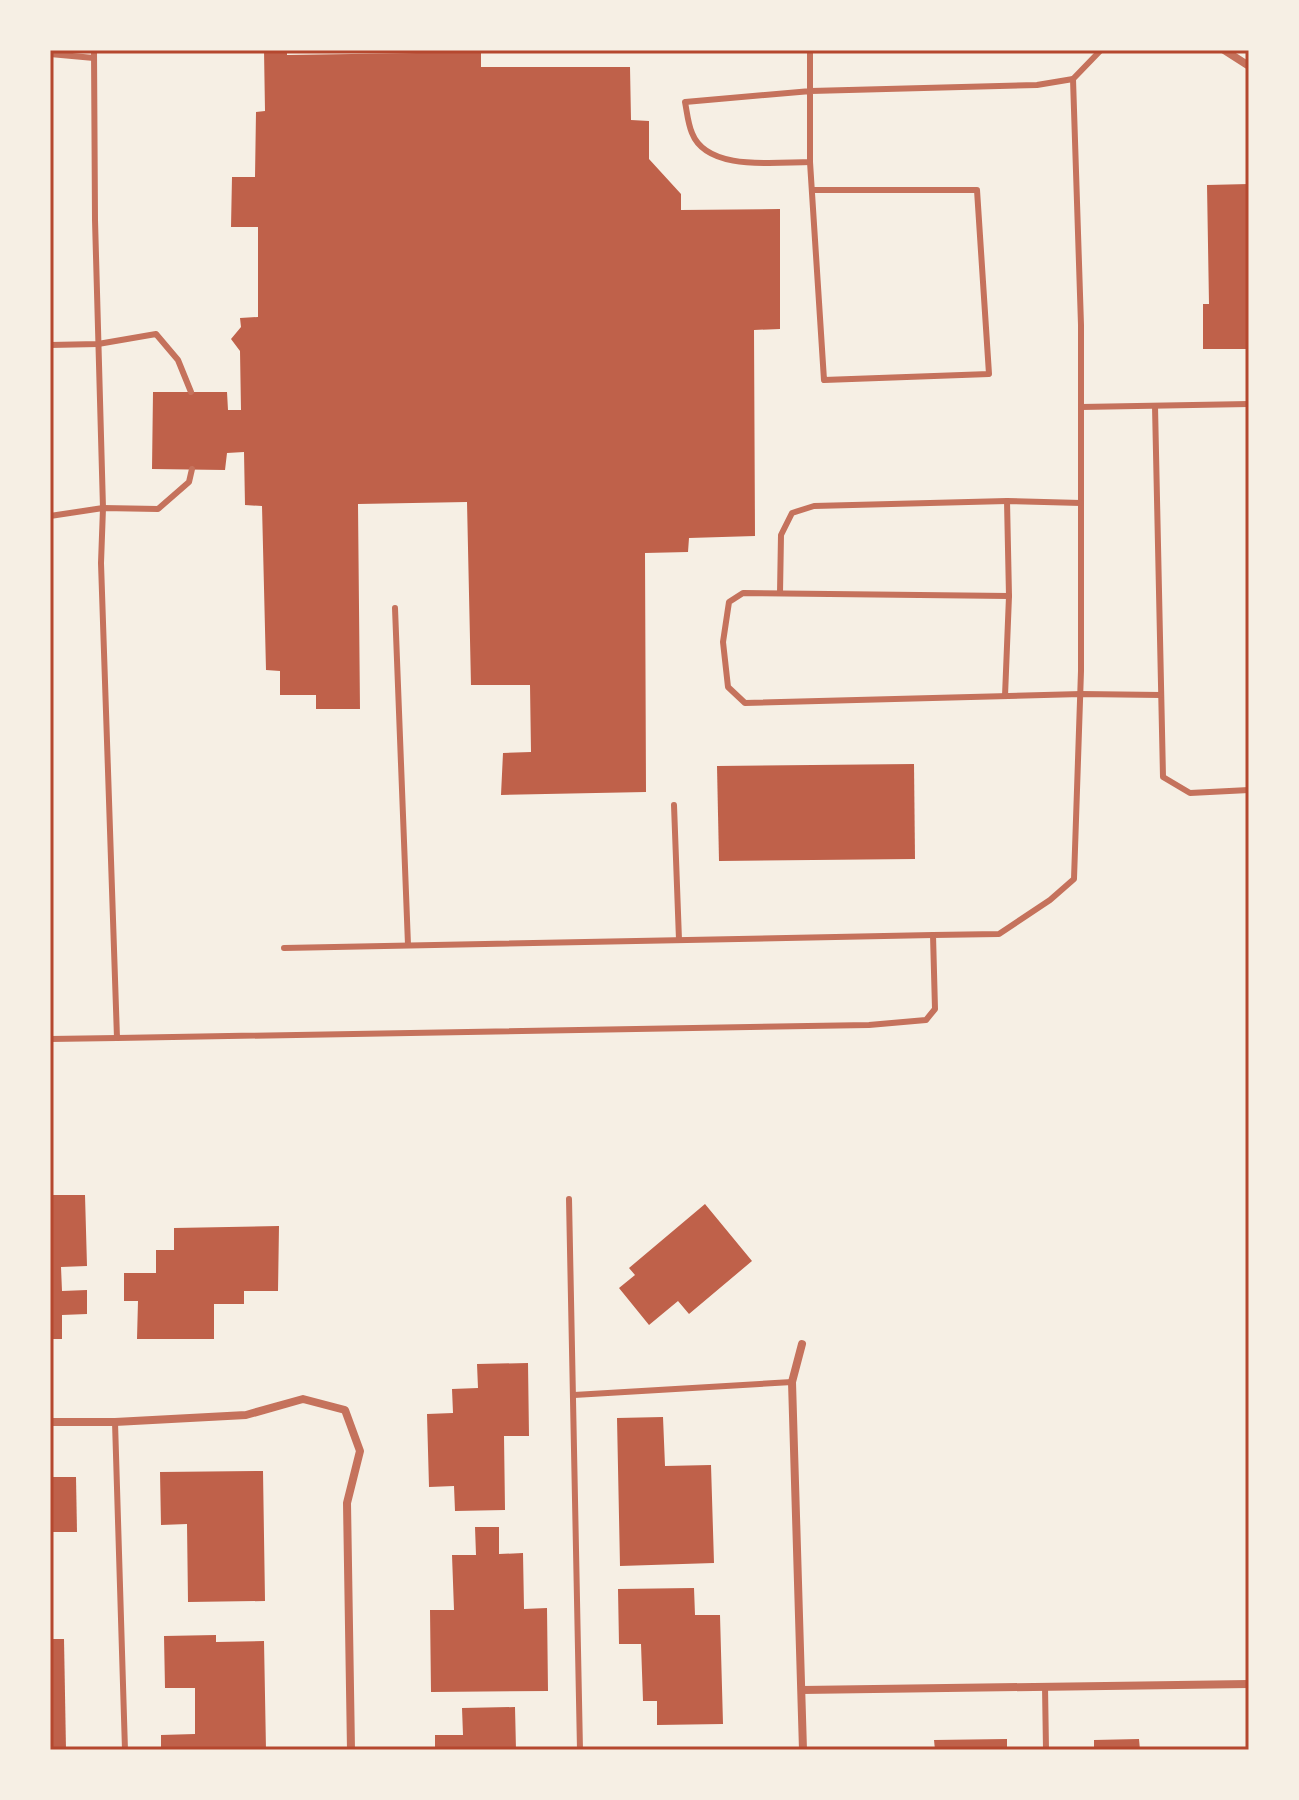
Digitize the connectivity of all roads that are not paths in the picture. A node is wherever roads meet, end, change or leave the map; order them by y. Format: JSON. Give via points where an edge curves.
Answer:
{"nodes":[{"id":1,"x":810,"y":50,"type":"edge"},
{"id":2,"x":1101,"y":50,"type":"edge"},
{"id":3,"x":1224,"y":50,"type":"edge"},
{"id":4,"x":50,"y":54,"type":"edge"},
{"id":5,"x":94,"y":54,"type":"edge"},
{"id":6,"x":1249,"y":66,"type":"edge"},
{"id":7,"x":1073,"y":79,"type":"junction"},
{"id":8,"x":811,"y":91,"type":"junction"},
{"id":9,"x":810,"y":162,"type":"junction"},
{"id":10,"x":812,"y":190,"type":"junction"},
{"id":11,"x":98,"y":344,"type":"junction"},
{"id":12,"x":50,"y":345,"type":"edge"},
{"id":13,"x":191,"y":392,"type":"dead end"},
{"id":14,"x":1249,"y":404,"type":"edge"},
{"id":15,"x":1155,"y":406,"type":"junction"},
{"id":16,"x":1081,"y":407,"type":"junction"},
{"id":17,"x":192,"y":469,"type":"dead end"},
{"id":18,"x":1007,"y":501,"type":"junction"},
{"id":19,"x":1081,"y":503,"type":"junction"},
{"id":20,"x":103,"y":508,"type":"junction"},
{"id":21,"x":50,"y":516,"type":"edge"},
{"id":22,"x":780,"y":593,"type":"junction"},
{"id":23,"x":1009,"y":596,"type":"junction"},
{"id":24,"x":395,"y":608,"type":"dead end"},
{"id":25,"x":1081,"y":694,"type":"junction"},
{"id":26,"x":1161,"y":695,"type":"junction"},
{"id":27,"x":1005,"y":696,"type":"junction"},
{"id":28,"x":1249,"y":790,"type":"edge"},
{"id":29,"x":674,"y":805,"type":"dead end"},
{"id":30,"x":933,"y":935,"type":"junction"},
{"id":31,"x":679,"y":940,"type":"junction"},
{"id":32,"x":408,"y":945,"type":"junction"},
{"id":33,"x":284,"y":948,"type":"dead end"},
{"id":34,"x":117,"y":1038,"type":"junction"},
{"id":35,"x":50,"y":1039,"type":"edge"},
{"id":36,"x":569,"y":1199,"type":"dead end"},
{"id":37,"x":802,"y":1344,"type":"dead end"},
{"id":38,"x":792,"y":1382,"type":"junction"},
{"id":39,"x":574,"y":1395,"type":"junction"},
{"id":40,"x":50,"y":1422,"type":"edge"},
{"id":41,"x":115,"y":1422,"type":"junction"},
{"id":42,"x":1249,"y":1684,"type":"edge"},
{"id":43,"x":1045,"y":1685,"type":"junction"},
{"id":44,"x":802,"y":1690,"type":"junction"},
{"id":45,"x":125,"y":1750,"type":"edge"},
{"id":46,"x":351,"y":1750,"type":"edge"},
{"id":47,"x":580,"y":1750,"type":"edge"},
{"id":48,"x":803,"y":1750,"type":"edge"},
{"id":49,"x":1046,"y":1750,"type":"edge"}],
"edges":[{"from":1,"to":8,"type":"lane"},
{"from":2,"to":7,"type":"lane"},
{"from":3,"to":6,"type":"street"},
{"from":4,"to":5,"type":"lane"},
{"from":5,"to":11,"type":"lane"},
{"from":7,"to":8,"type":"lane","via":[[1037,85]]},
{"from":7,"to":16,"type":"lane"},
{"from":8,"to":9,"type":"lane"},
{"from":8,"to":9,"type":"lane","via":[[685,102],[692,136],[709,154],[736,162]]},
{"from":9,"to":10,"type":"lane"},
{"from":10,"to":10,"type":"lane","via":[[824,380],[989,374],[977,190]]},
{"from":11,"to":12,"type":"lane"},
{"from":11,"to":13,"type":"lane","via":[[156,334],[178,360]]},
{"from":11,"to":20,"type":"lane"},
{"from":14,"to":15,"type":"lane"},
{"from":15,"to":16,"type":"lane"},
{"from":15,"to":26,"type":"lane"},
{"from":16,"to":19,"type":"lane"},
{"from":17,"to":20,"type":"lane","via":[[189,482],[158,509]]},
{"from":18,"to":19,"type":"lane"},
{"from":18,"to":22,"type":"lane","via":[[814,506],[792,513],[781,535]]},
{"from":18,"to":23,"type":"lane"},
{"from":19,"to":25,"type":"lane"},
{"from":20,"to":21,"type":"lane"},
{"from":20,"to":34,"type":"lane"},
{"from":22,"to":23,"type":"lane"},
{"from":22,"to":27,"type":"lane","via":[[743,593],[729,602],[723,642],[728,687],[745,703]]},
{"from":23,"to":27,"type":"lane"},
{"from":24,"to":32,"type":"lane"},
{"from":25,"to":26,"type":"lane"},
{"from":25,"to":27,"type":"lane"},
{"from":25,"to":30,"type":"lane","via":[[1074,879],[999,934]]},
{"from":26,"to":28,"type":"lane","via":[[1163,777],[1190,793]]},
{"from":29,"to":31,"type":"lane"},
{"from":30,"to":31,"type":"lane"},
{"from":30,"to":34,"type":"lane","via":[[935,1009],[926,1020]]},
{"from":31,"to":32,"type":"lane"},
{"from":32,"to":33,"type":"lane"},
{"from":34,"to":35,"type":"lane"},
{"from":36,"to":39,"type":"lane"},
{"from":37,"to":38,"type":"street"},
{"from":38,"to":39,"type":"lane"},
{"from":38,"to":44,"type":"street"},
{"from":39,"to":47,"type":"lane"},
{"from":40,"to":41,"type":"street"},
{"from":41,"to":45,"type":"lane"},
{"from":41,"to":46,"type":"street","via":[[246,1415],[303,1399],[345,1410],[360,1451],[347,1503]]},
{"from":42,"to":43,"type":"street"},
{"from":43,"to":44,"type":"street"},
{"from":43,"to":49,"type":"lane"},
{"from":44,"to":48,"type":"street"}]}
